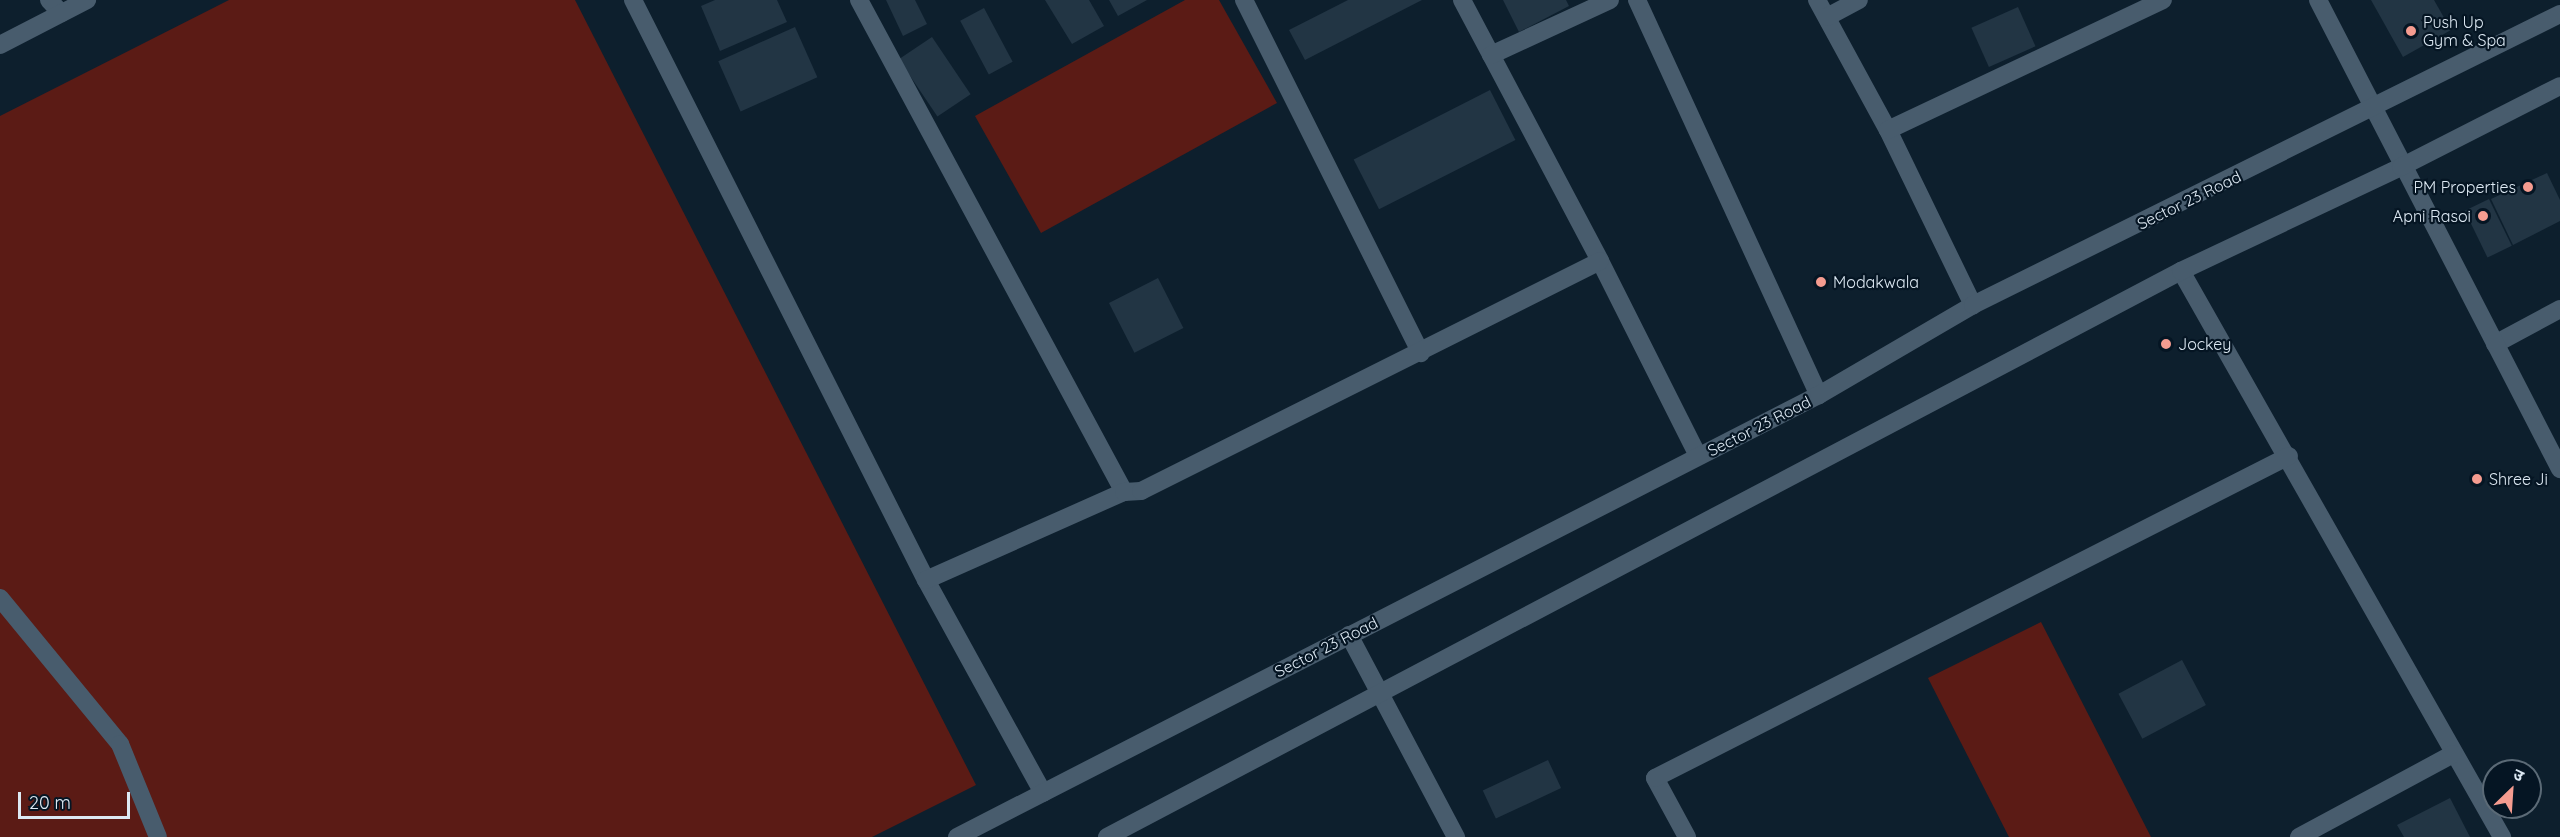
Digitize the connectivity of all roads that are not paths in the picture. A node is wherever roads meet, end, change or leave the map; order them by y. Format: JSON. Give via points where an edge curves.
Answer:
{"nodes":[{"id":1,"x":87,"y":0,"type":"edge"},
{"id":2,"x":633,"y":0,"type":"edge"},
{"id":3,"x":859,"y":0,"type":"edge"},
{"id":4,"x":1244,"y":0,"type":"edge"},
{"id":5,"x":1462,"y":0,"type":"edge"},
{"id":6,"x":1610,"y":0,"type":"edge"},
{"id":7,"x":1637,"y":0,"type":"edge"},
{"id":8,"x":1817,"y":0,"type":"edge"},
{"id":9,"x":1859,"y":0,"type":"edge"},
{"id":10,"x":2163,"y":0,"type":"edge"},
{"id":11,"x":2318,"y":0,"type":"edge"},
{"id":12,"x":55,"y":7,"type":"edge"},
{"id":13,"x":2560,"y":14,"type":"edge"},
{"id":14,"x":1827,"y":17,"type":"junction"},
{"id":15,"x":0,"y":45,"type":"edge"},
{"id":16,"x":1491,"y":55,"type":"junction"},
{"id":17,"x":2560,"y":86,"type":"edge"},
{"id":18,"x":2372,"y":110,"type":"junction"},
{"id":19,"x":1888,"y":130,"type":"junction"},
{"id":20,"x":2401,"y":167,"type":"junction"},
{"id":21,"x":1600,"y":261,"type":"junction"},
{"id":22,"x":2181,"y":270,"type":"junction"},
{"id":23,"x":1973,"y":305,"type":"junction"},
{"id":24,"x":2560,"y":309,"type":"edge"},
{"id":25,"x":2495,"y":344,"type":"junction"},
{"id":26,"x":1421,"y":353,"type":"junction"},
{"id":27,"x":1819,"y":395,"type":"junction"},
{"id":28,"x":1698,"y":456,"type":"junction"},
{"id":29,"x":2289,"y":456,"type":"junction"},
{"id":30,"x":2560,"y":469,"type":"edge"},
{"id":31,"x":1124,"y":492,"type":"junction"},
{"id":32,"x":926,"y":580,"type":"junction"},
{"id":33,"x":0,"y":598,"type":"edge"},
{"id":34,"x":1349,"y":635,"type":"junction"},
{"id":35,"x":1378,"y":693,"type":"junction"},
{"id":36,"x":2453,"y":754,"type":"junction"},
{"id":37,"x":1043,"y":793,"type":"junction"},
{"id":38,"x":158,"y":837,"type":"edge"},
{"id":39,"x":957,"y":837,"type":"edge"},
{"id":40,"x":1107,"y":837,"type":"edge"},
{"id":41,"x":1456,"y":837,"type":"edge"},
{"id":42,"x":1688,"y":837,"type":"edge"},
{"id":43,"x":2299,"y":837,"type":"edge"},
{"id":44,"x":2502,"y":837,"type":"edge"}],
"edges":[{"from":1,"to":12,"type":"street"},
{"from":2,"to":32,"type":"street"},
{"from":3,"to":31,"type":"street"},
{"from":4,"to":26,"type":"street"},
{"from":5,"to":16,"type":"street"},
{"from":6,"to":16,"type":"street"},
{"from":7,"to":27,"type":"street"},
{"from":8,"to":14,"type":"street"},
{"from":9,"to":14,"type":"street"},
{"from":10,"to":19,"type":"street"},
{"from":11,"to":18,"type":"street"},
{"from":12,"to":15,"type":"street"},
{"from":13,"to":18,"type":"street","name":"Sector 23 Road"},
{"from":14,"to":19,"type":"street"},
{"from":16,"to":21,"type":"street"},
{"from":17,"to":20,"type":"street"},
{"from":18,"to":20,"type":"street"},
{"from":18,"to":23,"type":"street","name":"Sector 23 Road"},
{"from":19,"to":23,"type":"street"},
{"from":20,"to":22,"type":"street"},
{"from":20,"to":25,"type":"street"},
{"from":21,"to":26,"type":"street"},
{"from":21,"to":28,"type":"street"},
{"from":22,"to":29,"type":"street"},
{"from":22,"to":35,"type":"street"},
{"from":23,"to":27,"type":"street","name":"Sector 23 Road"},
{"from":24,"to":25,"type":"street"},
{"from":25,"to":30,"type":"street"},
{"from":26,"to":31,"type":"street","via":[[1142,491]]},
{"from":27,"to":28,"type":"street","name":"Sector 23 Road"},
{"from":28,"to":34,"type":"street","name":"Sector 23 Road"},
{"from":29,"to":36,"type":"street"},
{"from":29,"to":42,"type":"street","via":[[1655,778]]},
{"from":31,"to":32,"type":"street"},
{"from":32,"to":37,"type":"street"},
{"from":33,"to":38,"type":"street","via":[[120,744]]},
{"from":34,"to":35,"type":"street"},
{"from":34,"to":37,"type":"street","name":"Sector 23 Road"},
{"from":35,"to":40,"type":"street"},
{"from":35,"to":41,"type":"street"},
{"from":36,"to":43,"type":"street"},
{"from":36,"to":44,"type":"street"},
{"from":37,"to":39,"type":"street","name":"Sector 23 Road"}]}
